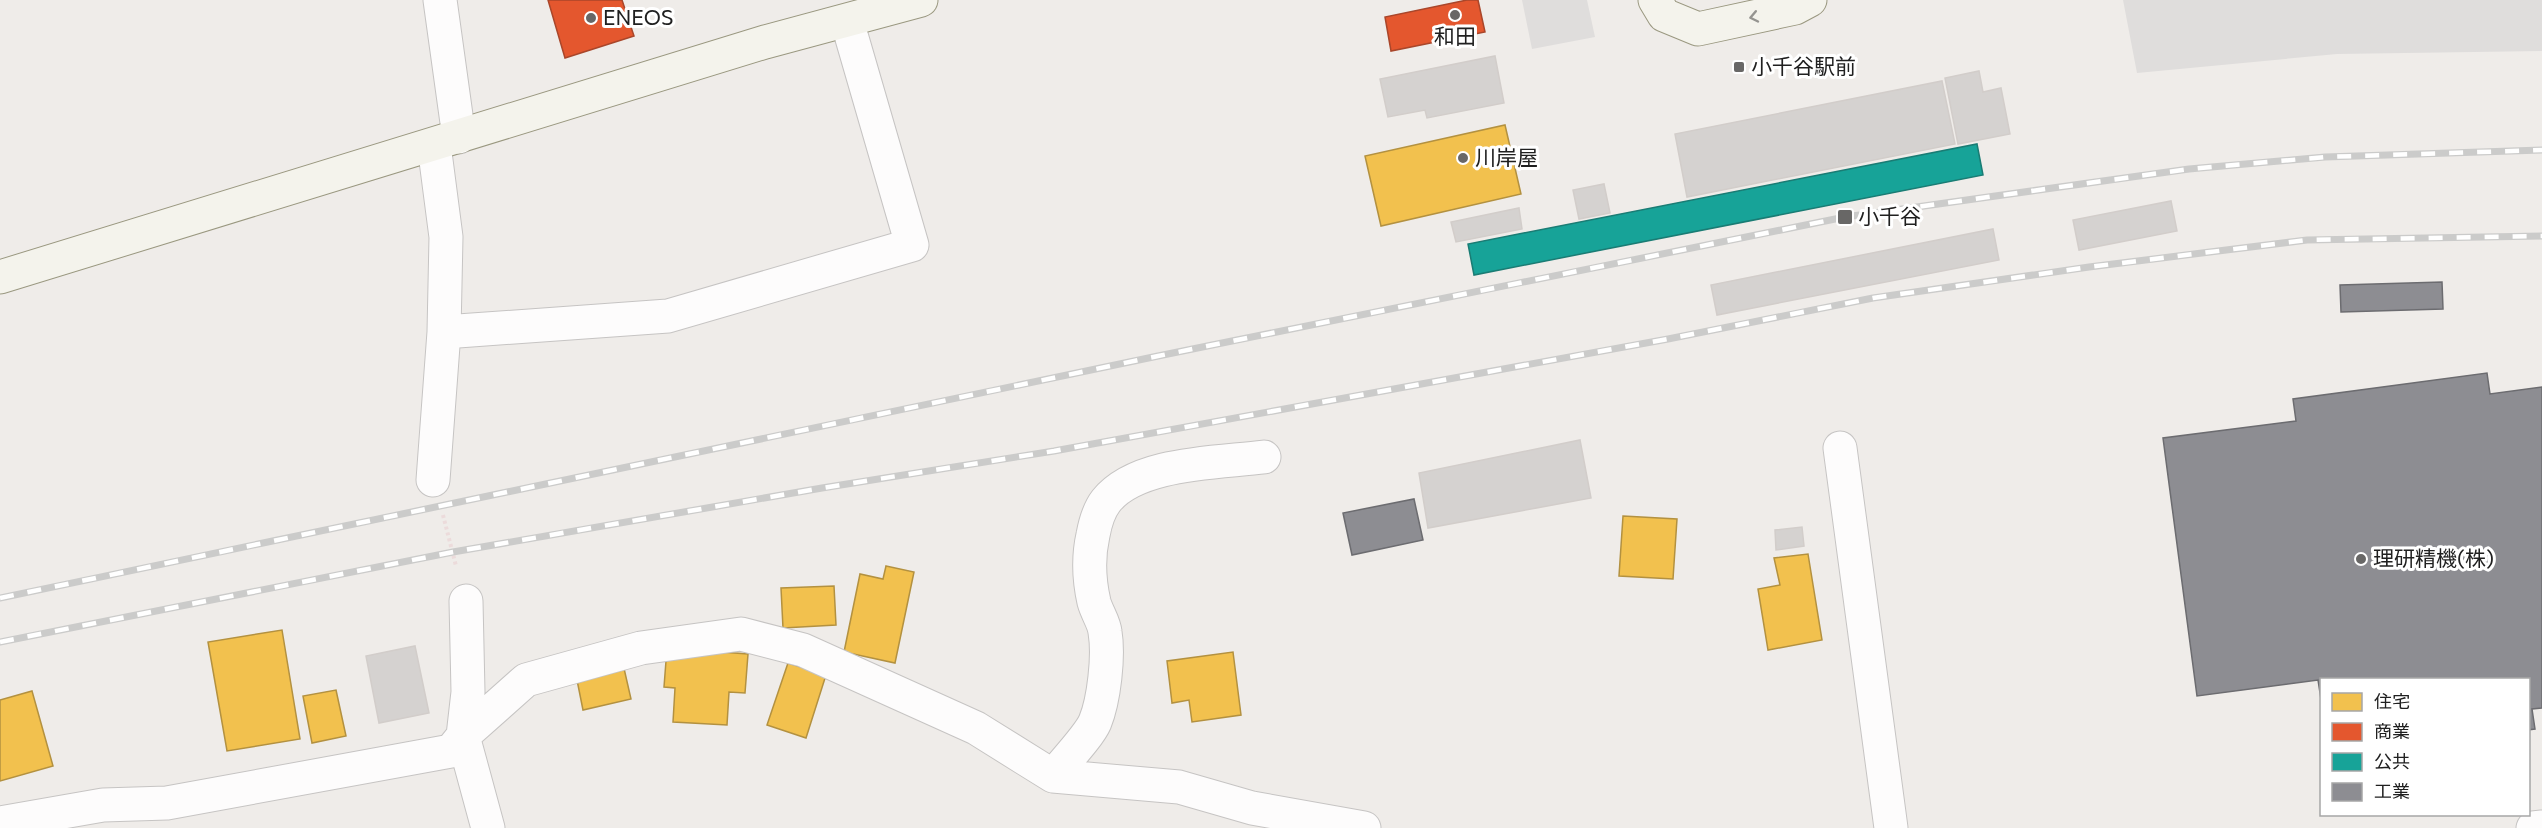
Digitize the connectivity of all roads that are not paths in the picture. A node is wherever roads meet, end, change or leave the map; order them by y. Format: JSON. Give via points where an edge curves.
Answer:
{"nodes":[{"id":1,"x":440,"y":0,"type":"edge"},
{"id":2,"x":921,"y":0,"type":"edge"},
{"id":3,"x":1655,"y":0,"type":"edge"},
{"id":4,"x":1810,"y":0,"type":"edge"},
{"id":5,"x":847,"y":21,"type":"junction"},
{"id":6,"x":446,"y":141,"type":"junction"},
{"id":7,"x":0,"y":277,"type":"edge"},
{"id":8,"x":444,"y":332,"type":"junction"},
{"id":9,"x":1840,"y":448,"type":"dead end"},
{"id":10,"x":1264,"y":457,"type":"dead end"},
{"id":11,"x":433,"y":480,"type":"road end"},
{"id":12,"x":466,"y":601,"type":"road end"},
{"id":13,"x":463,"y":736,"type":"junction"},
{"id":14,"x":1053,"y":776,"type":"junction"},
{"id":15,"x":0,"y":823,"type":"edge"},
{"id":16,"x":2542,"y":827,"type":"edge"},
{"id":17,"x":488,"y":828,"type":"edge"},
{"id":18,"x":1364,"y":828,"type":"edge"},
{"id":19,"x":1891,"y":828,"type":"edge"},
{"id":20,"x":2533,"y":828,"type":"edge"}],
"edges":[{"from":1,"to":6,"type":"street"},
{"from":2,"to":5,"type":"street"},
{"from":4,"to":3,"type":"street","one_way":true,"via":[[1795,8],[1698,29],[1664,15]]},
{"from":5,"to":6,"type":"street","via":[[765,42]]},
{"from":5,"to":8,"type":"street","via":[[912,245],[668,316]]},
{"from":6,"to":7,"type":"street"},
{"from":6,"to":8,"type":"street"},
{"from":8,"to":11,"type":"street"},
{"from":9,"to":19,"type":"street"},
{"from":10,"to":14,"type":"street","via":[[1146,474],[1121,486],[1105,502],[1088,556],[1094,603],[1105,631],[1101,700],[1095,724]]},
{"from":12,"to":13,"type":"street","via":[[468,692]]},
{"from":13,"to":14,"type":"street","via":[[526,680],[641,648],[741,634],[814,654],[976,728]]},
{"from":13,"to":15,"type":"street","via":[[451,751],[167,803],[103,805]]},
{"from":13,"to":17,"type":"street"},
{"from":14,"to":18,"type":"street","via":[[1179,787],[1252,808]]},
{"from":16,"to":20,"type":"street"}]}
